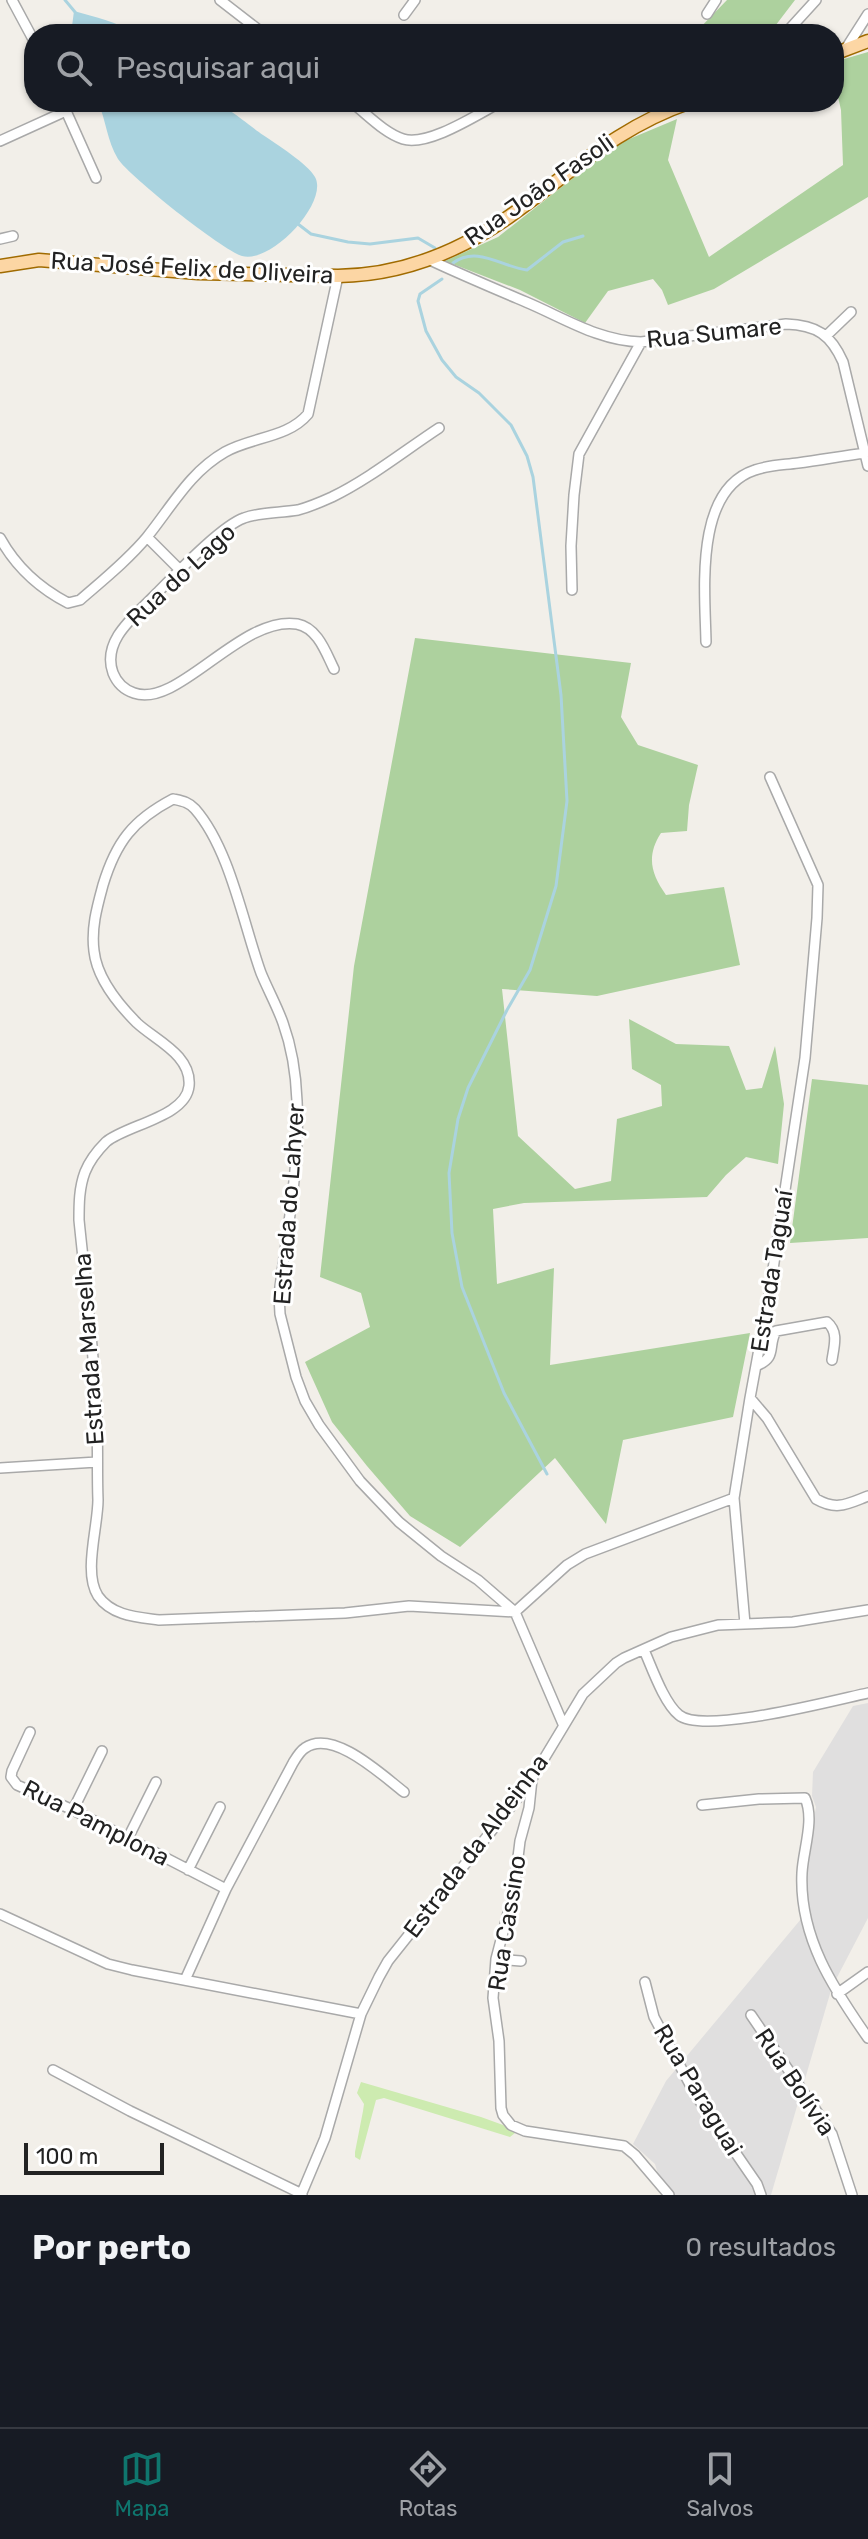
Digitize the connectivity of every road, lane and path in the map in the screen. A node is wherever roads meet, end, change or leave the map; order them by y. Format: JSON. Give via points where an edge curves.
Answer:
{"nodes":[{"id":1,"x":12,"y":0,"type":"edge"},
{"id":2,"x":220,"y":0,"type":"edge"},
{"id":3,"x":415,"y":0,"type":"edge"},
{"id":4,"x":716,"y":0,"type":"edge"},
{"id":5,"x":816,"y":0,"type":"edge"},
{"id":6,"x":707,"y":14,"type":"dead end"},
{"id":7,"x":868,"y":14,"type":"edge"},
{"id":8,"x":404,"y":15,"type":"dead end"},
{"id":9,"x":25,"y":24,"type":"edge"},
{"id":10,"x":251,"y":24,"type":"edge"},
{"id":11,"x":794,"y":24,"type":"edge"},
{"id":12,"x":868,"y":41,"type":"edge"},
{"id":13,"x":844,"y":47,"type":"edge"},
{"id":14,"x":844,"y":50,"type":"edge"},
{"id":15,"x":53,"y":112,"type":"edge"},
{"id":16,"x":67,"y":112,"type":"edge"},
{"id":17,"x":364,"y":112,"type":"edge"},
{"id":18,"x":481,"y":112,"type":"edge"},
{"id":19,"x":665,"y":112,"type":"edge"},
{"id":20,"x":0,"y":141,"type":"edge"},
{"id":21,"x":96,"y":178,"type":"dead end"},
{"id":22,"x":13,"y":236,"type":"dead end"},
{"id":23,"x":0,"y":239,"type":"edge"},
{"id":24,"x":430,"y":260,"type":"junction"},
{"id":25,"x":0,"y":266,"type":"edge"},
{"id":26,"x":338,"y":276,"type":"junction"},
{"id":27,"x":851,"y":312,"type":"dead end"},
{"id":28,"x":826,"y":336,"type":"junction"},
{"id":29,"x":641,"y":342,"type":"junction"},
{"id":30,"x":439,"y":428,"type":"dead end"},
{"id":31,"x":865,"y":453,"type":"junction"},
{"id":32,"x":868,"y":466,"type":"edge"},
{"id":33,"x":147,"y":537,"type":"junction"},
{"id":34,"x":0,"y":538,"type":"edge"},
{"id":35,"x":180,"y":570,"type":"junction"},
{"id":36,"x":572,"y":590,"type":"dead end"},
{"id":37,"x":706,"y":642,"type":"dead end"},
{"id":38,"x":334,"y":669,"type":"dead end"},
{"id":39,"x":770,"y":777,"type":"dead end"},
{"id":40,"x":173,"y":799,"type":"joint"},
{"id":41,"x":832,"y":1360,"type":"dead end"},
{"id":42,"x":756,"y":1366,"type":"junction"},
{"id":43,"x":750,"y":1398,"type":"junction"},
{"id":44,"x":97,"y":1462,"type":"junction"},
{"id":45,"x":0,"y":1468,"type":"edge"},
{"id":46,"x":868,"y":1496,"type":"edge"},
{"id":47,"x":734,"y":1498,"type":"junction"},
{"id":48,"x":868,"y":1610,"type":"edge"},
{"id":49,"x":515,"y":1612,"type":"junction"},
{"id":50,"x":745,"y":1624,"type":"junction"},
{"id":51,"x":644,"y":1650,"type":"junction"},
{"id":52,"x":868,"y":1693,"type":"edge"},
{"id":53,"x":563,"y":1724,"type":"junction"},
{"id":54,"x":30,"y":1732,"type":"dead end"},
{"id":55,"x":102,"y":1751,"type":"dead end"},
{"id":56,"x":533,"y":1778,"type":"junction"},
{"id":57,"x":156,"y":1782,"type":"dead end"},
{"id":58,"x":404,"y":1792,"type":"dead end"},
{"id":59,"x":702,"y":1805,"type":"dead end"},
{"id":60,"x":220,"y":1807,"type":"dead end"},
{"id":61,"x":73,"y":1810,"type":"junction"},
{"id":62,"x":128,"y":1838,"type":"junction"},
{"id":63,"x":188,"y":1870,"type":"junction"},
{"id":64,"x":226,"y":1889,"type":"junction"},
{"id":65,"x":0,"y":1914,"type":"edge"},
{"id":66,"x":496,"y":1959,"type":"junction"},
{"id":67,"x":521,"y":1961,"type":"dead end"},
{"id":68,"x":868,"y":1972,"type":"edge"},
{"id":69,"x":185,"y":1980,"type":"junction"},
{"id":70,"x":645,"y":1982,"type":"dead end"},
{"id":71,"x":837,"y":1994,"type":"junction"},
{"id":72,"x":361,"y":2014,"type":"junction"},
{"id":73,"x":751,"y":2015,"type":"dead end"},
{"id":74,"x":868,"y":2038,"type":"edge"},
{"id":75,"x":53,"y":2070,"type":"dead end"},
{"id":76,"x":302,"y":2195,"type":"edge"},
{"id":77,"x":669,"y":2195,"type":"edge"},
{"id":78,"x":761,"y":2195,"type":"edge"},
{"id":79,"x":852,"y":2195,"type":"edge"}],
"edges":[{"from":1,"to":9,"type":"street"},
{"from":2,"to":10,"type":"street"},
{"from":3,"to":8,"type":"street"},
{"from":4,"to":6,"type":"street"},
{"from":5,"to":11,"type":"street"},
{"from":7,"to":13,"type":"street"},
{"from":12,"to":14,"type":"main road"},
{"from":15,"to":20,"type":"street"},
{"from":16,"to":21,"type":"street"},
{"from":17,"to":18,"type":"street","via":[[389,132],[415,141]]},
{"from":19,"to":24,"type":"main road","name":"Rua João Fasoli","via":[[620,134],[508,217]]},
{"from":22,"to":23,"type":"street"},
{"from":24,"to":26,"type":"main road","name":"Rua José Felix de Oliveira"},
{"from":24,"to":29,"type":"street","name":"Rua Sumare","via":[[587,330]]},
{"from":25,"to":26,"type":"main road","name":"Rua José Felix de Oliveira","via":[[39,260],[198,273]]},
{"from":26,"to":33,"type":"street","via":[[308,414],[299,424],[211,461]]},
{"from":27,"to":28,"type":"street"},
{"from":28,"to":29,"type":"street","name":"Rua Sumare","via":[[804,325],[786,324]]},
{"from":28,"to":31,"type":"street","via":[[843,362]]},
{"from":29,"to":36,"type":"street","via":[[579,454]]},
{"from":30,"to":35,"type":"street","name":"Rua do Lago","via":[[336,495],[300,509],[243,518]]},
{"from":31,"to":32,"type":"street"},
{"from":31,"to":37,"type":"street","via":[[753,470],[728,488],[709,529]]},
{"from":33,"to":34,"type":"street","via":[[71,603],[38,586]]},
{"from":33,"to":35,"type":"street"},
{"from":35,"to":38,"type":"street","name":"Rua do Lago","via":[[114,641],[112,670],[130,692],[145,696],[172,689],[238,642],[296,624],[319,639]]},
{"from":39,"to":42,"type":"street","name":"Estrada Taguaí","via":[[818,885],[805,1058]]},
{"from":40,"to":44,"type":"street","name":"Estrada Marselha","via":[[140,820],[122,840],[94,917],[101,978],[136,1021],[183,1062],[189,1088],[168,1112],[106,1142],[86,1171],[80,1192]]},
{"from":40,"to":49,"type":"street","name":"Estrada do Lahyer","via":[[193,807],[221,853],[293,1054],[298,1101],[279,1295],[305,1401],[360,1481],[399,1522]]},
{"from":41,"to":42,"type":"street","via":[[836,1334],[827,1322],[776,1331],[770,1357]]},
{"from":42,"to":43,"type":"street","name":"Estrada Taguaí"},
{"from":43,"to":46,"type":"street","via":[[816,1499],[840,1506]]},
{"from":43,"to":47,"type":"street","name":"Estrada Taguaí"},
{"from":44,"to":45,"type":"street"},
{"from":44,"to":49,"type":"street","name":"Estrada Marselha","via":[[94,1587],[99,1598],[130,1616],[159,1620],[409,1606]]},
{"from":47,"to":49,"type":"street","via":[[585,1554]]},
{"from":47,"to":50,"type":"street","name":"Estrada Taguaí"},
{"from":48,"to":50,"type":"street","name":"Estrada da Aldeinha"},
{"from":49,"to":53,"type":"street","name":"Estrada do Lahyer"},
{"from":50,"to":51,"type":"street","name":"Estrada da Aldeinha","via":[[671,1637]]},
{"from":51,"to":52,"type":"street","via":[[675,1711],[691,1721],[758,1716]]},
{"from":51,"to":53,"type":"street","name":"Estrada da Aldeinha","via":[[616,1663],[597,1680]]},
{"from":53,"to":56,"type":"street","name":"Estrada da Aldeinha"},
{"from":54,"to":61,"type":"street","name":"Rua Pamplona","via":[[12,1771],[13,1781]]},
{"from":55,"to":61,"type":"street"},
{"from":56,"to":66,"type":"street","name":"Rua Cassino"},
{"from":56,"to":72,"type":"street","name":"Estrada da Aldeinha","via":[[388,1961]]},
{"from":57,"to":62,"type":"street"},
{"from":58,"to":64,"type":"street","via":[[339,1747],[304,1748]]},
{"from":59,"to":71,"type":"street","via":[[805,1798],[809,1811],[803,1908]]},
{"from":60,"to":63,"type":"street"},
{"from":61,"to":62,"type":"street","name":"Rua Pamplona"},
{"from":62,"to":63,"type":"street","name":"Rua Pamplona"},
{"from":63,"to":64,"type":"street","name":"Rua Pamplona"},
{"from":64,"to":69,"type":"street"},
{"from":65,"to":69,"type":"street","via":[[108,1964]]},
{"from":66,"to":67,"type":"street"},
{"from":66,"to":77,"type":"street","name":"Rua Cassino","via":[[493,1998],[503,2115],[518,2129],[624,2146]]},
{"from":68,"to":71,"type":"street"},
{"from":69,"to":72,"type":"street"},
{"from":70,"to":78,"type":"street","name":"Rua Paraguai","via":[[654,2017],[695,2094]]},
{"from":71,"to":74,"type":"street"},
{"from":72,"to":76,"type":"street","name":"Estrada da Aldeinha","via":[[325,2138]]},
{"from":73,"to":79,"type":"street","name":"Rua Bolívia","via":[[832,2134]]},
{"from":75,"to":76,"type":"street"}]}
